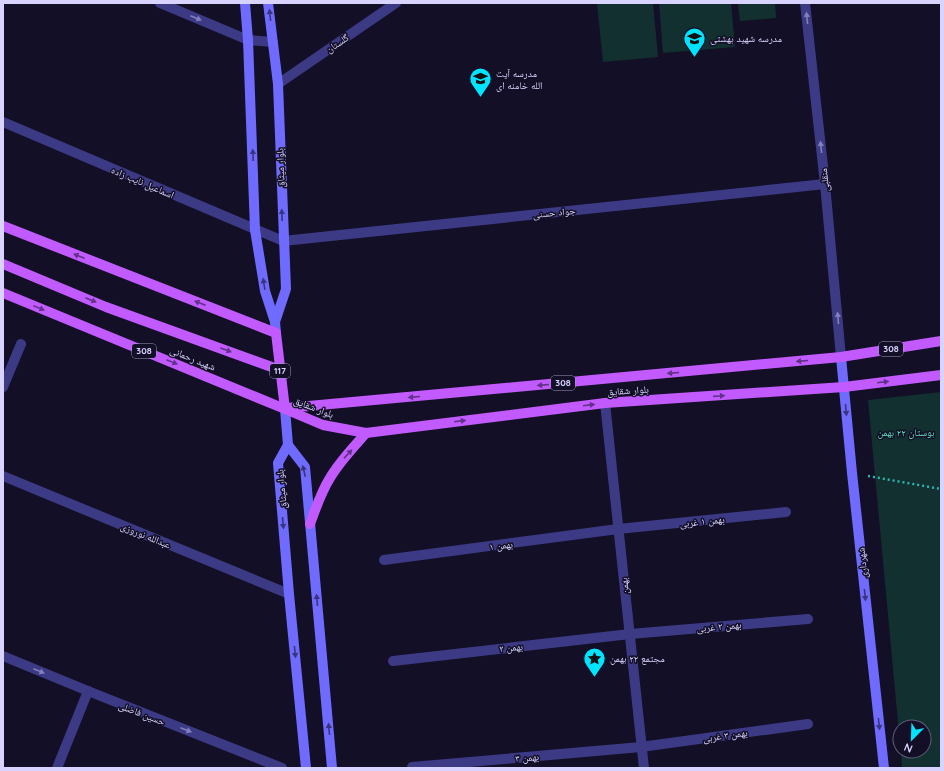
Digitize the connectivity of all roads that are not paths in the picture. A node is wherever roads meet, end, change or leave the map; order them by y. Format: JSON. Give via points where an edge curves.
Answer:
{"nodes":[{"id":1,"x":160,"y":3,"type":"edge"},
{"id":2,"x":245,"y":3,"type":"edge"},
{"id":3,"x":268,"y":3,"type":"edge"},
{"id":4,"x":396,"y":3,"type":"edge"},
{"id":5,"x":805,"y":3,"type":"edge"},
{"id":6,"x":248,"y":40,"type":"junction"},
{"id":7,"x":273,"y":42,"type":"junction"},
{"id":8,"x":278,"y":84,"type":"junction"},
{"id":9,"x":3,"y":122,"type":"edge"},
{"id":10,"x":825,"y":184,"type":"junction"},
{"id":11,"x":3,"y":226,"type":"edge"},
{"id":12,"x":255,"y":230,"type":"junction"},
{"id":13,"x":283,"y":241,"type":"junction"},
{"id":14,"x":3,"y":264,"type":"edge"},
{"id":15,"x":3,"y":293,"type":"edge"},
{"id":16,"x":274,"y":322,"type":"junction"},
{"id":17,"x":276,"y":333,"type":"junction"},
{"id":18,"x":941,"y":341,"type":"edge"},
{"id":19,"x":21,"y":344,"type":"dead end"},
{"id":20,"x":841,"y":357,"type":"junction"},
{"id":21,"x":280,"y":370,"type":"junction"},
{"id":22,"x":941,"y":375,"type":"edge"},
{"id":23,"x":844,"y":387,"type":"junction"},
{"id":24,"x":3,"y":388,"type":"edge"},
{"id":25,"x":605,"y":403,"type":"junction"},
{"id":26,"x":285,"y":408,"type":"junction"},
{"id":27,"x":366,"y":433,"type":"junction"},
{"id":28,"x":288,"y":445,"type":"junction"},
{"id":29,"x":3,"y":476,"type":"edge"},
{"id":30,"x":786,"y":512,"type":"dead end"},
{"id":31,"x":310,"y":524,"type":"junction"},
{"id":32,"x":618,"y":529,"type":"junction"},
{"id":33,"x":384,"y":560,"type":"dead end"},
{"id":34,"x":289,"y":594,"type":"junction"},
{"id":35,"x":808,"y":619,"type":"dead end"},
{"id":36,"x":630,"y":634,"type":"junction"},
{"id":37,"x":3,"y":656,"type":"edge"},
{"id":38,"x":393,"y":661,"type":"dead end"},
{"id":39,"x":88,"y":691,"type":"junction"},
{"id":40,"x":808,"y":724,"type":"dead end"},
{"id":41,"x":641,"y":747,"type":"junction"},
{"id":42,"x":412,"y":767,"type":"dead end"},
{"id":43,"x":57,"y":768,"type":"edge"},
{"id":44,"x":282,"y":768,"type":"edge"},
{"id":45,"x":306,"y":768,"type":"edge"},
{"id":46,"x":332,"y":768,"type":"edge"},
{"id":47,"x":644,"y":768,"type":"edge"},
{"id":48,"x":884,"y":768,"type":"edge"}],
"edges":[{"from":1,"to":6,"type":"street","one_way":true},
{"from":2,"to":6,"type":"main road"},
{"from":7,"to":3,"type":"main road","name":"بلوار میثاق","one_way":true},
{"from":4,"to":8,"type":"street","name":"گلستان"},
{"from":10,"to":5,"type":"street","name":"منقلبی","one_way":true},
{"from":6,"to":7,"type":"street"},
{"from":12,"to":6,"type":"main road","one_way":true},
{"from":7,"to":8,"type":"main road","name":"بلوار میثاق"},
{"from":13,"to":8,"type":"main road","name":"بلوار میثاق","one_way":true},
{"from":9,"to":12,"type":"street","name":"اسماعیل نایب زاده"},
{"from":10,"to":13,"type":"street","name":"جواد حسنی"},
{"from":20,"to":10,"type":"street","name":"منقلبی","one_way":true},
{"from":17,"to":11,"type":"main road","one_way":true},
{"from":12,"to":13,"type":"street","name":"اسماعیل نایب زاده"},
{"from":16,"to":12,"type":"main road","one_way":true,"via":[[265,291]]},
{"from":13,"to":16,"type":"main road","name":"بلوار میثاق","via":[[286,289]]},
{"from":14,"to":21,"type":"main road","name":"شهید رحمانی","one_way":true,"via":[[106,307]]},
{"from":15,"to":26,"type":"main road","name":"شهید رحمانی","number":"308","one_way":true},
{"from":16,"to":17,"type":"main road","number":"117"},
{"from":17,"to":21,"type":"main road","number":"117"},
{"from":18,"to":20,"type":"main road","name":"بلوار شقایق","number":"308"},
{"from":19,"to":24,"type":"street"},
{"from":20,"to":23,"type":"main road","name":"شهرداری"},
{"from":20,"to":26,"type":"main road","name":"بلوار شقایق","number":"308","one_way":true},
{"from":21,"to":26,"type":"main road","number":"117"},
{"from":23,"to":22,"type":"main road","name":"بلوار شقایق","number":"308","one_way":true},
{"from":25,"to":23,"type":"main road","name":"بلوار شقایق","number":"308","one_way":true},
{"from":23,"to":48,"type":"main road","name":"شهرداری","one_way":true},
{"from":27,"to":25,"type":"main road","name":"بلوار شقایق","number":"308","one_way":true},
{"from":25,"to":32,"type":"street","name":"بهمن"},
{"from":26,"to":27,"type":"main road","name":"بلوار شقایق","number":"308","via":[[323,425]]},
{"from":26,"to":28,"type":"main road","number":"117"},
{"from":31,"to":27,"type":"main road","one_way":true,"via":[[330,477]]},
{"from":31,"to":28,"type":"main road","one_way":true,"via":[[305,467]]},
{"from":28,"to":34,"type":"main road","name":"بلوار میثاق","one_way":true,"via":[[278,463]]},
{"from":29,"to":34,"type":"street","name":"عبدالله نوروزی"},
{"from":30,"to":32,"type":"street","name":"بهمن ۱ غربی"},
{"from":46,"to":31,"type":"main road","one_way":true},
{"from":32,"to":33,"type":"street","name":"بهمن ۱"},
{"from":32,"to":36,"type":"street","name":"بهمن"},
{"from":34,"to":45,"type":"main road","name":"بلوار میثاق","one_way":true},
{"from":35,"to":36,"type":"street","name":"بهمن ۲ غربی"},
{"from":36,"to":38,"type":"street","name":"بهمن ۲"},
{"from":36,"to":41,"type":"street","name":"بهمن"},
{"from":37,"to":39,"type":"street","name":"حسین فاضلی","one_way":true},
{"from":39,"to":43,"type":"street"},
{"from":39,"to":44,"type":"street","name":"حسین فاضلی","one_way":true},
{"from":40,"to":41,"type":"street","name":"بهمن ۳ غربی"},
{"from":41,"to":42,"type":"street","name":"بهمن ۳"},
{"from":41,"to":47,"type":"street","name":"بهمن"}]}
